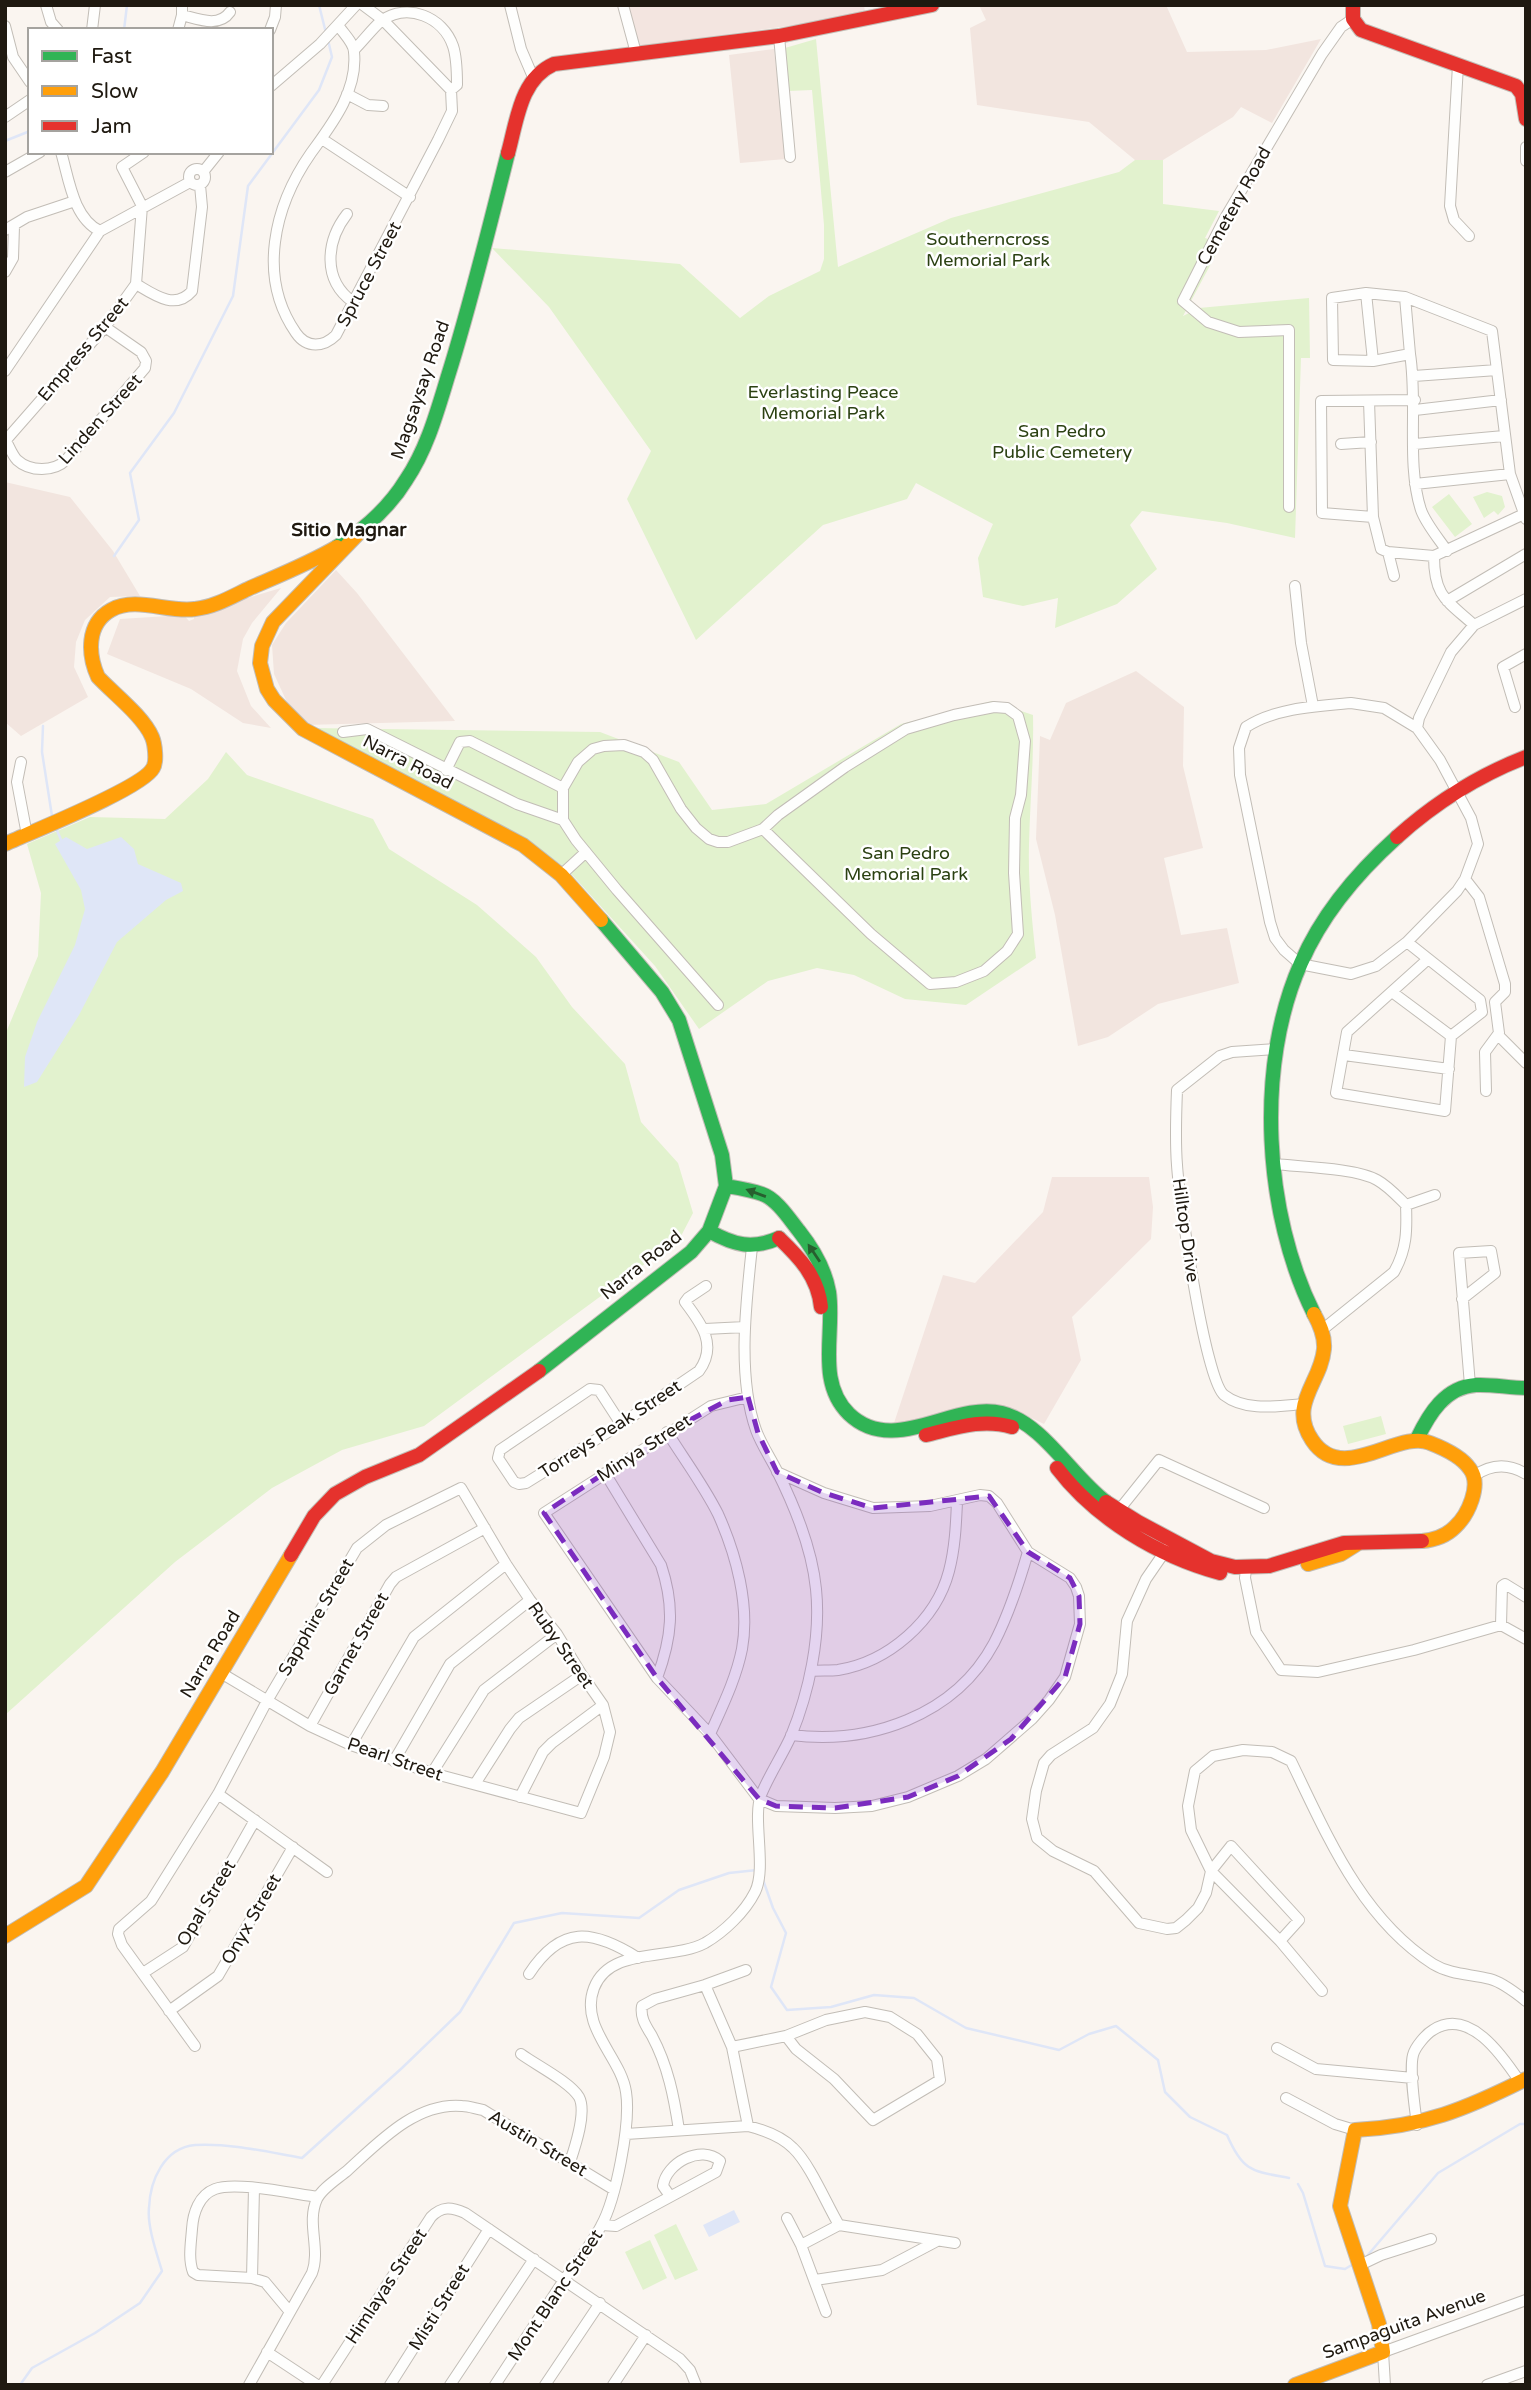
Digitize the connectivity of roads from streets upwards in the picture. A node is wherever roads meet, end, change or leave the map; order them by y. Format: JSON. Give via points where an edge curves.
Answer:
{"nodes":[{"id":1,"x":46,"y":5,"type":"edge"},
{"id":2,"x":95,"y":5,"type":"edge"},
{"id":3,"x":276,"y":5,"type":"edge"},
{"id":4,"x":356,"y":5,"type":"edge"},
{"id":5,"x":363,"y":5,"type":"edge"},
{"id":6,"x":510,"y":5,"type":"edge"},
{"id":7,"x":623,"y":5,"type":"edge"},
{"id":8,"x":932,"y":5,"type":"edge"},
{"id":9,"x":182,"y":10,"type":"edge"},
{"id":10,"x":230,"y":12,"type":"dead end"},
{"id":11,"x":1353,"y":12,"type":"edge"},
{"id":12,"x":383,"y":20,"type":"junction"},
{"id":13,"x":5,"y":26,"type":"edge"},
{"id":14,"x":56,"y":28,"type":"edge"},
{"id":15,"x":92,"y":28,"type":"edge"},
{"id":16,"x":178,"y":28,"type":"edge"},
{"id":17,"x":271,"y":28,"type":"edge"},
{"id":18,"x":335,"y":29,"type":"junction"},
{"id":19,"x":779,"y":36,"type":"junction"},
{"id":20,"x":355,"y":50,"type":"junction"},
{"id":21,"x":636,"y":53,"type":"junction"},
{"id":22,"x":9,"y":58,"type":"edge"},
{"id":23,"x":1458,"y":65,"type":"junction"},
{"id":24,"x":533,"y":77,"type":"junction"},
{"id":25,"x":28,"y":80,"type":"edge"},
{"id":26,"x":273,"y":84,"type":"edge"},
{"id":27,"x":1524,"y":89,"type":"edge"},
{"id":28,"x":451,"y":90,"type":"junction"},
{"id":29,"x":347,"y":94,"type":"junction"},
{"id":30,"x":28,"y":101,"type":"edge"},
{"id":31,"x":383,"y":106,"type":"dead end"},
{"id":32,"x":5,"y":117,"type":"edge"},
{"id":33,"x":1526,"y":118,"type":"edge"},
{"id":34,"x":322,"y":139,"type":"junction"},
{"id":35,"x":1526,"y":147,"type":"edge"},
{"id":36,"x":36,"y":154,"type":"edge"},
{"id":37,"x":62,"y":154,"type":"edge"},
{"id":38,"x":141,"y":154,"type":"edge"},
{"id":39,"x":217,"y":154,"type":"edge"},
{"id":40,"x":790,"y":157,"type":"dead end"},
{"id":41,"x":1526,"y":161,"type":"edge"},
{"id":42,"x":5,"y":172,"type":"edge"},
{"id":43,"x":195,"y":183,"type":"junction"},
{"id":44,"x":410,"y":197,"type":"junction"},
{"id":45,"x":75,"y":201,"type":"junction"},
{"id":46,"x":142,"y":206,"type":"junction"},
{"id":47,"x":346,"y":214,"type":"dead end"},
{"id":48,"x":9,"y":228,"type":"edge"},
{"id":49,"x":100,"y":231,"type":"junction"},
{"id":50,"x":1469,"y":236,"type":"dead end"},
{"id":51,"x":9,"y":257,"type":"edge"},
{"id":52,"x":5,"y":272,"type":"edge"},
{"id":53,"x":135,"y":284,"type":"junction"},
{"id":54,"x":1366,"y":293,"type":"junction"},
{"id":55,"x":1405,"y":297,"type":"junction"},
{"id":56,"x":353,"y":302,"type":"junction"},
{"id":57,"x":106,"y":327,"type":"junction"},
{"id":58,"x":1410,"y":354,"type":"junction"},
{"id":59,"x":1373,"y":360,"type":"junction"},
{"id":60,"x":1497,"y":370,"type":"junction"},
{"id":61,"x":5,"y":371,"type":"edge"},
{"id":62,"x":1414,"y":376,"type":"junction"},
{"id":63,"x":1501,"y":400,"type":"junction"},
{"id":64,"x":1370,"y":401,"type":"junction"},
{"id":65,"x":1415,"y":405,"type":"junction"},
{"id":66,"x":1504,"y":436,"type":"junction"},
{"id":67,"x":6,"y":440,"type":"edge"},
{"id":68,"x":1371,"y":442,"type":"junction"},
{"id":69,"x":1341,"y":444,"type":"dead end"},
{"id":70,"x":1415,"y":444,"type":"junction"},
{"id":71,"x":1510,"y":474,"type":"junction"},
{"id":72,"x":1415,"y":484,"type":"junction"},
{"id":73,"x":1289,"y":507,"type":"dead end"},
{"id":74,"x":1525,"y":516,"type":"edge"},
{"id":75,"x":1373,"y":517,"type":"junction"},
{"id":76,"x":359,"y":533,"type":"junction"},
{"id":77,"x":1447,"y":551,"type":"junction"},
{"id":78,"x":1388,"y":552,"type":"junction"},
{"id":79,"x":1526,"y":554,"type":"edge"},
{"id":80,"x":1434,"y":556,"type":"junction"},
{"id":81,"x":1394,"y":576,"type":"dead end"},
{"id":82,"x":1294,"y":586,"type":"dead end"},
{"id":83,"x":1526,"y":600,"type":"edge"},
{"id":84,"x":1447,"y":601,"type":"junction"},
{"id":85,"x":1474,"y":625,"type":"junction"},
{"id":86,"x":1526,"y":654,"type":"edge"},
{"id":87,"x":1313,"y":706,"type":"junction"},
{"id":88,"x":1515,"y":707,"type":"dead end"},
{"id":89,"x":1417,"y":728,"type":"junction"},
{"id":90,"x":343,"y":732,"type":"dead end"},
{"id":91,"x":1526,"y":757,"type":"edge"},
{"id":92,"x":21,"y":762,"type":"dead end"},
{"id":93,"x":446,"y":770,"type":"junction"},
{"id":94,"x":562,"y":788,"type":"junction"},
{"id":95,"x":1457,"y":789,"type":"junction"},
{"id":96,"x":563,"y":820,"type":"junction"},
{"id":97,"x":763,"y":829,"type":"junction"},
{"id":98,"x":27,"y":835,"type":"junction"},
{"id":99,"x":5,"y":844,"type":"edge"},
{"id":100,"x":586,"y":852,"type":"junction"},
{"id":101,"x":561,"y":875,"type":"junction"},
{"id":102,"x":1465,"y":879,"type":"junction"},
{"id":103,"x":1407,"y":942,"type":"junction"},
{"id":104,"x":1427,"y":960,"type":"junction"},
{"id":105,"x":1300,"y":964,"type":"junction"},
{"id":106,"x":1392,"y":992,"type":"junction"},
{"id":107,"x":718,"y":1004,"type":"dead end"},
{"id":108,"x":1498,"y":1035,"type":"junction"},
{"id":109,"x":1451,"y":1036,"type":"junction"},
{"id":110,"x":1276,"y":1049,"type":"junction"},
{"id":111,"x":1344,"y":1055,"type":"junction"},
{"id":112,"x":1526,"y":1063,"type":"edge"},
{"id":113,"x":1449,"y":1069,"type":"junction"},
{"id":114,"x":1486,"y":1091,"type":"dead end"},
{"id":115,"x":1275,"y":1164,"type":"junction"},
{"id":116,"x":726,"y":1186,"type":"junction"},
{"id":117,"x":1435,"y":1195,"type":"dead end"},
{"id":118,"x":1406,"y":1205,"type":"junction"},
{"id":119,"x":781,"y":1211,"type":"junction"},
{"id":120,"x":709,"y":1231,"type":"junction"},
{"id":121,"x":779,"y":1238,"type":"junction"},
{"id":122,"x":752,"y":1247,"type":"junction"},
{"id":123,"x":706,"y":1286,"type":"dead end"},
{"id":124,"x":1462,"y":1299,"type":"junction"},
{"id":125,"x":745,"y":1327,"type":"junction"},
{"id":126,"x":705,"y":1329,"type":"junction"},
{"id":127,"x":1322,"y":1330,"type":"junction"},
{"id":128,"x":1470,"y":1385,"type":"junction"},
{"id":129,"x":1526,"y":1388,"type":"edge"},
{"id":130,"x":748,"y":1397,"type":"junction"},
{"id":131,"x":1303,"y":1404,"type":"junction"},
{"id":132,"x":621,"y":1424,"type":"junction"},
{"id":133,"x":667,"y":1432,"type":"junction"},
{"id":134,"x":1417,"y":1439,"type":"junction"},
{"id":135,"x":778,"y":1472,"type":"junction"},
{"id":136,"x":606,"y":1473,"type":"junction"},
{"id":137,"x":1526,"y":1474,"type":"edge"},
{"id":138,"x":1474,"y":1476,"type":"junction"},
{"id":139,"x":461,"y":1488,"type":"joint"},
{"id":140,"x":957,"y":1502,"type":"junction"},
{"id":141,"x":1264,"y":1508,"type":"dead end"},
{"id":142,"x":1115,"y":1515,"type":"junction"},
{"id":143,"x":485,"y":1528,"type":"junction"},
{"id":144,"x":1169,"y":1545,"type":"junction"},
{"id":145,"x":1027,"y":1552,"type":"junction"},
{"id":146,"x":506,"y":1564,"type":"junction"},
{"id":147,"x":1246,"y":1573,"type":"junction"},
{"id":148,"x":1526,"y":1597,"type":"edge"},
{"id":149,"x":530,"y":1600,"type":"junction"},
{"id":150,"x":1501,"y":1625,"type":"junction"},
{"id":151,"x":557,"y":1633,"type":"junction"},
{"id":152,"x":1526,"y":1639,"type":"edge"},
{"id":153,"x":811,"y":1671,"type":"junction"},
{"id":154,"x":221,"y":1673,"type":"junction"},
{"id":155,"x":582,"y":1675,"type":"junction"},
{"id":156,"x":657,"y":1678,"type":"junction"},
{"id":157,"x":267,"y":1701,"type":"junction"},
{"id":158,"x":603,"y":1705,"type":"junction"},
{"id":159,"x":310,"y":1726,"type":"junction"},
{"id":160,"x":710,"y":1734,"type":"junction"},
{"id":161,"x":791,"y":1735,"type":"junction"},
{"id":162,"x":351,"y":1745,"type":"junction"},
{"id":163,"x":394,"y":1761,"type":"junction"},
{"id":164,"x":432,"y":1773,"type":"junction"},
{"id":165,"x":475,"y":1784,"type":"junction"},
{"id":166,"x":218,"y":1794,"type":"junction"},
{"id":167,"x":520,"y":1797,"type":"junction"},
{"id":168,"x":759,"y":1798,"type":"junction"},
{"id":169,"x":582,"y":1813,"type":"joint"},
{"id":170,"x":255,"y":1820,"type":"junction"},
{"id":171,"x":293,"y":1847,"type":"junction"},
{"id":172,"x":1211,"y":1871,"type":"junction"},
{"id":173,"x":327,"y":1872,"type":"dead end"},
{"id":174,"x":5,"y":1936,"type":"edge"},
{"id":175,"x":1280,"y":1941,"type":"junction"},
{"id":176,"x":638,"y":1958,"type":"junction"},
{"id":177,"x":746,"y":1970,"type":"dead end"},
{"id":178,"x":143,"y":1973,"type":"junction"},
{"id":179,"x":529,"y":1974,"type":"dead end"},
{"id":180,"x":705,"y":1985,"type":"junction"},
{"id":181,"x":1322,"y":1991,"type":"dead end"},
{"id":182,"x":1526,"y":2001,"type":"edge"},
{"id":183,"x":169,"y":2011,"type":"junction"},
{"id":184,"x":786,"y":2036,"type":"junction"},
{"id":185,"x":195,"y":2046,"type":"dead end"},
{"id":186,"x":732,"y":2047,"type":"junction"},
{"id":187,"x":1277,"y":2048,"type":"dead end"},
{"id":188,"x":521,"y":2054,"type":"dead end"},
{"id":189,"x":1413,"y":2078,"type":"junction"},
{"id":190,"x":1523,"y":2080,"type":"edge"},
{"id":191,"x":1286,"y":2098,"type":"dead end"},
{"id":192,"x":1417,"y":2125,"type":"junction"},
{"id":193,"x":748,"y":2126,"type":"junction"},
{"id":194,"x":679,"y":2130,"type":"junction"},
{"id":195,"x":1355,"y":2130,"type":"junction"},
{"id":196,"x":626,"y":2134,"type":"junction"},
{"id":197,"x":570,"y":2162,"type":"junction"},
{"id":198,"x":254,"y":2188,"type":"junction"},
{"id":199,"x":613,"y":2189,"type":"junction"},
{"id":200,"x":670,"y":2196,"type":"junction"},
{"id":201,"x":318,"y":2197,"type":"junction"},
{"id":202,"x":787,"y":2218,"type":"dead end"},
{"id":203,"x":602,"y":2225,"type":"junction"},
{"id":204,"x":839,"y":2225,"type":"junction"},
{"id":205,"x":489,"y":2229,"type":"junction"},
{"id":206,"x":1432,"y":2239,"type":"dead end"},
{"id":207,"x":937,"y":2241,"type":"junction"},
{"id":208,"x":955,"y":2243,"type":"dead end"},
{"id":209,"x":801,"y":2245,"type":"junction"},
{"id":210,"x":1358,"y":2258,"type":"junction"},
{"id":211,"x":534,"y":2259,"type":"junction"},
{"id":212,"x":252,"y":2278,"type":"junction"},
{"id":213,"x":565,"y":2279,"type":"junction"},
{"id":214,"x":815,"y":2280,"type":"junction"},
{"id":215,"x":1526,"y":2300,"type":"edge"},
{"id":216,"x":600,"y":2303,"type":"junction"},
{"id":217,"x":290,"y":2312,"type":"junction"},
{"id":218,"x":826,"y":2312,"type":"dead end"},
{"id":219,"x":646,"y":2335,"type":"junction"},
{"id":220,"x":1383,"y":2351,"type":"junction"},
{"id":221,"x":267,"y":2352,"type":"junction"},
{"id":222,"x":1525,"y":2371,"type":"edge"},
{"id":223,"x":248,"y":2385,"type":"edge"},
{"id":224,"x":317,"y":2385,"type":"edge"},
{"id":225,"x":322,"y":2385,"type":"edge"},
{"id":226,"x":390,"y":2385,"type":"edge"},
{"id":227,"x":450,"y":2385,"type":"edge"},
{"id":228,"x":495,"y":2385,"type":"edge"},
{"id":229,"x":545,"y":2385,"type":"edge"},
{"id":230,"x":613,"y":2385,"type":"edge"},
{"id":231,"x":696,"y":2385,"type":"edge"},
{"id":232,"x":1295,"y":2385,"type":"edge"},
{"id":233,"x":1385,"y":2385,"type":"edge"},
{"id":234,"x":1487,"y":2385,"type":"edge"},
{"id":235,"x":1524,"y":2385,"type":"edge"}],
"edges":[{"from":1,"to":14,"type":"street"},
{"from":2,"to":15,"type":"street"},
{"from":3,"to":17,"type":"street"},
{"from":4,"to":18,"type":"street"},
{"from":5,"to":12,"type":"street"},
{"from":6,"to":24,"type":"street"},
{"from":7,"to":21,"type":"street"},
{"from":8,"to":19,"type":"street"},
{"from":9,"to":10,"type":"street","via":[[218,21]]},
{"from":9,"to":16,"type":"street"},
{"from":11,"to":23,"type":"street","via":[[1361,30]]},
{"from":11,"to":73,"type":"street","name":"Cemetery Road","via":[[1322,54],[1225,218],[1183,301],[1208,322],[1240,332],[1290,330]]},
{"from":12,"to":20,"type":"street"},
{"from":12,"to":28,"type":"street"},
{"from":12,"to":28,"type":"street","name":"Spruce Street","via":[[416,12],[441,24],[453,46],[457,85]]},
{"from":13,"to":22,"type":"street"},
{"from":18,"to":20,"type":"street"},
{"from":18,"to":26,"type":"street"},
{"from":19,"to":21,"type":"street"},
{"from":19,"to":40,"type":"street"},
{"from":20,"to":29,"type":"street","name":"Spruce Street"},
{"from":21,"to":24,"type":"street","via":[[562,62]]},
{"from":22,"to":25,"type":"street"},
{"from":23,"to":27,"type":"street"},
{"from":23,"to":50,"type":"street","via":[[1450,206],[1454,220]]},
{"from":24,"to":76,"type":"street","name":"Magsaysay Road","via":[[523,98],[463,327],[421,452],[397,492]]},
{"from":27,"to":33,"type":"street"},
{"from":28,"to":44,"type":"street","name":"Spruce Street","via":[[452,111]]},
{"from":29,"to":31,"type":"street","via":[[368,105]]},
{"from":29,"to":34,"type":"street","name":"Spruce Street"},
{"from":30,"to":32,"type":"street"},
{"from":34,"to":44,"type":"street"},
{"from":34,"to":56,"type":"street","name":"Spruce Street","via":[[293,183],[281,212],[273,246],[274,276],[287,318],[303,341],[315,346],[336,335]]},
{"from":35,"to":41,"type":"street"},
{"from":36,"to":42,"type":"street"},
{"from":37,"to":45,"type":"street"},
{"from":38,"to":46,"type":"street","via":[[122,167]]},
{"from":39,"to":43,"type":"street","via":[[203,172],[193,169],[189,175]]},
{"from":43,"to":46,"type":"street"},
{"from":43,"to":53,"type":"street","via":[[202,207],[192,291],[187,298],[164,300]]},
{"from":44,"to":56,"type":"street","name":"Spruce Street"},
{"from":45,"to":48,"type":"street"},
{"from":45,"to":49,"type":"street","via":[[84,219]]},
{"from":46,"to":49,"type":"street"},
{"from":46,"to":53,"type":"street","name":"Empress Street"},
{"from":47,"to":56,"type":"street","via":[[333,236],[331,267],[338,289]]},
{"from":48,"to":51,"type":"street"},
{"from":49,"to":61,"type":"street"},
{"from":51,"to":52,"type":"street"},
{"from":53,"to":57,"type":"street","name":"Empress Street"},
{"from":54,"to":55,"type":"street"},
{"from":54,"to":59,"type":"street"},
{"from":54,"to":59,"type":"street","via":[[1332,298],[1333,360]]},
{"from":55,"to":58,"type":"street"},
{"from":55,"to":60,"type":"street","via":[[1492,331]]},
{"from":57,"to":67,"type":"street","name":"Empress Street"},
{"from":57,"to":67,"type":"street","name":"Linden Street","via":[[141,352],[145,368],[60,467],[31,467],[15,458]]},
{"from":58,"to":59,"type":"street"},
{"from":58,"to":62,"type":"street"},
{"from":60,"to":62,"type":"street"},
{"from":60,"to":63,"type":"street"},
{"from":62,"to":65,"type":"street"},
{"from":63,"to":65,"type":"street"},
{"from":63,"to":66,"type":"street"},
{"from":64,"to":65,"type":"street"},
{"from":64,"to":68,"type":"street"},
{"from":64,"to":75,"type":"street","via":[[1321,401],[1322,513]]},
{"from":65,"to":70,"type":"street"},
{"from":66,"to":70,"type":"street"},
{"from":66,"to":71,"type":"street"},
{"from":68,"to":69,"type":"street"},
{"from":68,"to":75,"type":"street"},
{"from":70,"to":72,"type":"street"},
{"from":71,"to":72,"type":"street"},
{"from":71,"to":74,"type":"street"},
{"from":72,"to":77,"type":"street","via":[[1422,512]]},
{"from":74,"to":77,"type":"street"},
{"from":75,"to":78,"type":"street","via":[[1381,549]]},
{"from":76,"to":98,"type":"street","name":"Magsaysay Road","via":[[217,603],[183,610],[127,605],[104,615],[91,639],[93,669],[144,724],[153,739],[155,765],[150,774],[128,788]]},
{"from":76,"to":101,"type":"street","name":"Narra Road","via":[[273,622],[260,663],[274,701],[303,729],[492,827]]},
{"from":77,"to":80,"type":"street"},
{"from":78,"to":80,"type":"street"},
{"from":78,"to":81,"type":"street"},
{"from":79,"to":84,"type":"street"},
{"from":80,"to":84,"type":"street","via":[[1434,576]]},
{"from":82,"to":87,"type":"street"},
{"from":83,"to":85,"type":"street"},
{"from":84,"to":85,"type":"street"},
{"from":85,"to":89,"type":"street","via":[[1451,652]]},
{"from":86,"to":88,"type":"street","via":[[1503,667]]},
{"from":87,"to":89,"type":"street","via":[[1351,702],[1384,708]]},
{"from":87,"to":105,"type":"street","via":[[1260,718],[1246,727],[1240,748],[1240,775],[1269,922],[1275,938]]},
{"from":89,"to":95,"type":"street"},
{"from":90,"to":93,"type":"street","via":[[367,729]]},
{"from":91,"to":95,"type":"street"},
{"from":92,"to":98,"type":"street","via":[[17,782]]},
{"from":93,"to":94,"type":"street","via":[[460,742],[470,741]]},
{"from":93,"to":96,"type":"street"},
{"from":94,"to":96,"type":"street"},
{"from":94,"to":97,"type":"street","via":[[578,762],[593,750],[624,746],[645,752],[653,760],[689,821],[709,839],[728,842]]},
{"from":95,"to":102,"type":"street","via":[[1478,844]]},
{"from":95,"to":105,"type":"street","via":[[1381,850],[1343,895]]},
{"from":96,"to":100,"type":"street"},
{"from":97,"to":97,"type":"street","via":[[845,767],[906,729],[994,707],[1007,708],[1018,716],[1026,741],[1015,818],[1018,934],[984,971],[956,982],[930,984]]},
{"from":98,"to":99,"type":"street","name":"Magsaysay Road"},
{"from":100,"to":101,"type":"street"},
{"from":100,"to":107,"type":"street"},
{"from":101,"to":116,"type":"street","name":"Narra Road","via":[[633,956],[679,1020],[722,1155]]},
{"from":102,"to":103,"type":"street"},
{"from":102,"to":108,"type":"street","via":[[1479,897],[1505,984],[1505,992],[1495,1002]]},
{"from":103,"to":104,"type":"street"},
{"from":103,"to":105,"type":"street","via":[[1376,966],[1351,974]]},
{"from":104,"to":106,"type":"street"},
{"from":104,"to":109,"type":"street","via":[[1480,1000],[1482,1012]]},
{"from":105,"to":110,"type":"street"},
{"from":106,"to":109,"type":"street"},
{"from":106,"to":111,"type":"street","via":[[1347,1032]]},
{"from":108,"to":112,"type":"street"},
{"from":108,"to":114,"type":"street","via":[[1485,1052]]},
{"from":109,"to":113,"type":"street"},
{"from":110,"to":115,"type":"street","via":[[1272,1088]]},
{"from":110,"to":131,"type":"street","name":"Hilltop Drive","via":[[1220,1056],[1177,1090],[1177,1165],[1215,1382],[1224,1395],[1246,1405]]},
{"from":111,"to":113,"type":"street"},
{"from":111,"to":113,"type":"street","via":[[1336,1093],[1445,1111]]},
{"from":115,"to":118,"type":"street","via":[[1374,1178]]},
{"from":115,"to":127,"type":"street","via":[[1290,1244]]},
{"from":119,"to":116,"type":"street","one_way":true,"via":[[764,1194]]},
{"from":116,"to":120,"type":"street","name":"Narra Road"},
{"from":117,"to":118,"type":"street"},
{"from":118,"to":127,"type":"street","via":[[1407,1234],[1394,1272]]},
{"from":119,"to":121,"type":"street"},
{"from":142,"to":119,"type":"street","one_way":true,"via":[[1039,1435],[1016,1418],[983,1411],[892,1431],[849,1415],[831,1386],[824,1271]]},
{"from":120,"to":122,"type":"street"},
{"from":120,"to":154,"type":"street","name":"Narra Road","via":[[661,1277],[516,1388],[419,1455],[335,1494],[314,1516]]},
{"from":121,"to":122,"type":"street"},
{"from":121,"to":142,"type":"street","via":[[817,1282],[824,1388],[844,1419],[891,1440],[975,1423],[999,1422],[1016,1428],[1076,1491]]},
{"from":122,"to":125,"type":"street","name":"Mont Blanc Street"},
{"from":123,"to":126,"type":"street","via":[[685,1302]]},
{"from":124,"to":124,"type":"street","via":[[1459,1253],[1491,1251],[1494,1273]]},
{"from":124,"to":128,"type":"street"},
{"from":125,"to":126,"type":"street"},
{"from":125,"to":130,"type":"street","name":"Mont Blanc Street"},
{"from":126,"to":132,"type":"street","name":"Torreys Peak Street","via":[[706,1356],[699,1371]]},
{"from":127,"to":131,"type":"street","via":[[1324,1356]]},
{"from":128,"to":129,"type":"street"},
{"from":128,"to":134,"type":"street","via":[[1448,1395],[1428,1416]]},
{"from":130,"to":133,"type":"street","name":"Minya Street","via":[[711,1406]]},
{"from":130,"to":135,"type":"street","name":"Mont Blanc Street","via":[[758,1433]]},
{"from":131,"to":134,"type":"street","via":[[1304,1423],[1316,1445],[1341,1459]]},
{"from":132,"to":132,"type":"street","name":"Torreys Peak Street","via":[[526,1483],[514,1482],[498,1458],[500,1450],[590,1389],[599,1390]]},
{"from":133,"to":136,"type":"street","name":"Minya Street"},
{"from":133,"to":160,"type":"street","via":[[717,1512],[733,1552],[742,1594],[742,1649]]},
{"from":134,"to":138,"type":"street","via":[[1461,1460]]},
{"from":135,"to":140,"type":"street","via":[[873,1508]]},
{"from":135,"to":153,"type":"street","name":"Mont Blanc Street","via":[[803,1529],[816,1588]]},
{"from":136,"to":156,"type":"street","via":[[667,1581],[670,1627]]},
{"from":136,"to":156,"type":"street","name":"Minya Street","via":[[544,1513]]},
{"from":137,"to":138,"type":"street","via":[[1516,1468],[1492,1466]]},
{"from":138,"to":147,"type":"street","via":[[1461,1523],[1436,1540],[1341,1543]]},
{"from":139,"to":143,"type":"street","name":"Ruby Street"},
{"from":139,"to":157,"type":"street","name":"Sapphire Street","via":[[386,1525],[357,1548]]},
{"from":140,"to":145,"type":"street","via":[[989,1496]]},
{"from":140,"to":153,"type":"street","via":[[949,1573],[926,1617],[888,1652],[838,1670]]},
{"from":141,"to":142,"type":"street","via":[[1159,1460]]},
{"from":142,"to":144,"type":"street"},
{"from":143,"to":146,"type":"street","name":"Ruby Street"},
{"from":143,"to":159,"type":"street","name":"Garnet Street","via":[[390,1584]]},
{"from":144,"to":147,"type":"street"},
{"from":144,"to":172,"type":"street","via":[[1146,1579],[1127,1622],[1122,1674],[1110,1704],[1093,1728],[1044,1763],[1032,1819],[1037,1838],[1094,1871],[1139,1923],[1175,1928],[1198,1908]]},
{"from":145,"to":161,"type":"street","via":[[993,1645],[970,1677],[937,1706],[869,1734]]},
{"from":145,"to":168,"type":"street","via":[[1070,1578],[1081,1608],[1080,1624],[1065,1677],[1011,1739],[958,1776],[872,1806],[804,1808],[776,1806]]},
{"from":146,"to":149,"type":"street","name":"Ruby Street"},
{"from":146,"to":162,"type":"street","via":[[414,1637]]},
{"from":147,"to":150,"type":"street","via":[[1256,1632],[1281,1670],[1318,1672]]},
{"from":148,"to":150,"type":"street","via":[[1502,1586]]},
{"from":149,"to":151,"type":"street","name":"Ruby Street"},
{"from":149,"to":163,"type":"street","via":[[450,1664]]},
{"from":150,"to":152,"type":"street"},
{"from":151,"to":155,"type":"street","name":"Ruby Street"},
{"from":151,"to":164,"type":"street","via":[[484,1690]]},
{"from":153,"to":161,"type":"street","name":"Mont Blanc Street"},
{"from":154,"to":157,"type":"street","name":"Pearl Street"},
{"from":154,"to":174,"type":"street","name":"Narra Road","via":[[86,1885]]},
{"from":155,"to":158,"type":"street","name":"Ruby Street"},
{"from":155,"to":165,"type":"street","via":[[519,1718]]},
{"from":156,"to":160,"type":"street"},
{"from":157,"to":159,"type":"street","name":"Pearl Street"},
{"from":157,"to":166,"type":"street","name":"Sapphire Street"},
{"from":158,"to":167,"type":"street","via":[[543,1752]]},
{"from":158,"to":169,"type":"street","name":"Ruby Street","via":[[610,1731]]},
{"from":159,"to":162,"type":"street","name":"Pearl Street"},
{"from":160,"to":168,"type":"street"},
{"from":161,"to":168,"type":"street","name":"Mont Blanc Street"},
{"from":162,"to":163,"type":"street","name":"Pearl Street"},
{"from":163,"to":164,"type":"street","name":"Pearl Street"},
{"from":164,"to":165,"type":"street","name":"Pearl Street"},
{"from":165,"to":167,"type":"street","name":"Pearl Street"},
{"from":166,"to":170,"type":"street"},
{"from":166,"to":178,"type":"street","name":"Sapphire Street","via":[[151,1902],[119,1928],[119,1941]]},
{"from":167,"to":169,"type":"street","name":"Pearl Street"},
{"from":168,"to":176,"type":"street","name":"Mont Blanc Street","via":[[757,1890],[726,1928],[703,1944]]},
{"from":170,"to":171,"type":"street"},
{"from":170,"to":178,"type":"street","name":"Opal Street","via":[[183,1947]]},
{"from":171,"to":173,"type":"street"},
{"from":171,"to":183,"type":"street","name":"Onyx Street","via":[[218,1976]]},
{"from":172,"to":175,"type":"street"},
{"from":172,"to":175,"type":"street","via":[[1231,1846],[1239,1853],[1299,1920]]},
{"from":172,"to":182,"type":"street","via":[[1191,1829],[1188,1806],[1195,1772],[1213,1756],[1243,1749],[1272,1752],[1291,1761],[1354,1884],[1408,1946],[1436,1966],[1492,1979]]},
{"from":175,"to":181,"type":"street"},
{"from":176,"to":179,"type":"street","via":[[603,1940],[570,1937],[551,1946]]},
{"from":176,"to":196,"type":"street","name":"Mont Blanc Street","via":[[611,1966],[594,1989],[591,2005],[593,2022],[624,2081]]},
{"from":177,"to":180,"type":"street"},
{"from":178,"to":183,"type":"street"},
{"from":180,"to":186,"type":"street"},
{"from":180,"to":194,"type":"street","via":[[655,1999],[642,2006],[640,2014],[674,2092]]},
{"from":183,"to":185,"type":"street"},
{"from":184,"to":184,"type":"street","via":[[873,2120],[940,2080],[937,2059],[917,2034],[890,2017],[864,2012],[826,2020]]},
{"from":184,"to":186,"type":"street"},
{"from":186,"to":193,"type":"street"},
{"from":187,"to":189,"type":"street","via":[[1316,2069]]},
{"from":188,"to":197,"type":"street","via":[[579,2096],[581,2117]]},
{"from":189,"to":190,"type":"street","via":[[1413,2054],[1428,2033],[1444,2023],[1480,2034]]},
{"from":189,"to":192,"type":"street"},
{"from":190,"to":192,"type":"street","via":[[1464,2110]]},
{"from":191,"to":195,"type":"street"},
{"from":192,"to":195,"type":"street"},
{"from":193,"to":194,"type":"street"},
{"from":193,"to":204,"type":"street","via":[[794,2148]]},
{"from":194,"to":196,"type":"street"},
{"from":195,"to":210,"type":"street","via":[[1340,2206]]},
{"from":196,"to":199,"type":"street","name":"Mont Blanc Street"},
{"from":197,"to":199,"type":"street","name":"Austin Street"},
{"from":197,"to":201,"type":"street","name":"Austin Street","via":[[483,2110],[462,2105],[440,2108],[390,2132]]},
{"from":198,"to":201,"type":"street"},
{"from":198,"to":212,"type":"street"},
{"from":198,"to":212,"type":"street","via":[[228,2186],[207,2193],[192,2219],[190,2261],[198,2275]]},
{"from":199,"to":203,"type":"street","name":"Mont Blanc Street"},
{"from":200,"to":200,"type":"street","via":[[716,2172],[720,2161],[706,2154],[681,2161],[664,2180]]},
{"from":200,"to":203,"type":"street","via":[[616,2226]]},
{"from":201,"to":217,"type":"street","via":[[313,2215],[316,2263]]},
{"from":202,"to":209,"type":"street"},
{"from":203,"to":213,"type":"street","name":"Mont Blanc Street"},
{"from":204,"to":207,"type":"street"},
{"from":204,"to":209,"type":"street"},
{"from":205,"to":211,"type":"street","name":"Himlayas Street"},
{"from":205,"to":225,"type":"street","name":"Himlayas Street","via":[[455,2209],[436,2212]]},
{"from":205,"to":226,"type":"street","name":"Misti Street"},
{"from":206,"to":210,"type":"street"},
{"from":207,"to":208,"type":"street"},
{"from":207,"to":214,"type":"street","via":[[882,2270]]},
{"from":209,"to":214,"type":"street"},
{"from":210,"to":220,"type":"street"},
{"from":211,"to":213,"type":"street","name":"Himlayas Street"},
{"from":211,"to":227,"type":"street"},
{"from":212,"to":217,"type":"street","via":[[269,2286]]},
{"from":213,"to":216,"type":"street","name":"Himlayas Street"},
{"from":213,"to":228,"type":"street","name":"Mont Blanc Street"},
{"from":214,"to":218,"type":"street"},
{"from":215,"to":220,"type":"street","name":"Sampaguita Avenue"},
{"from":216,"to":219,"type":"street","name":"Himlayas Street"},
{"from":216,"to":229,"type":"street"},
{"from":217,"to":221,"type":"street"},
{"from":219,"to":230,"type":"street"},
{"from":219,"to":231,"type":"street","name":"Himlayas Street","via":[[680,2359]]},
{"from":220,"to":232,"type":"street","name":"Sampaguita Avenue"},
{"from":220,"to":233,"type":"street"},
{"from":221,"to":223,"type":"street"},
{"from":221,"to":224,"type":"street"},
{"from":222,"to":234,"type":"street"},
{"from":222,"to":235,"type":"street"}]}
